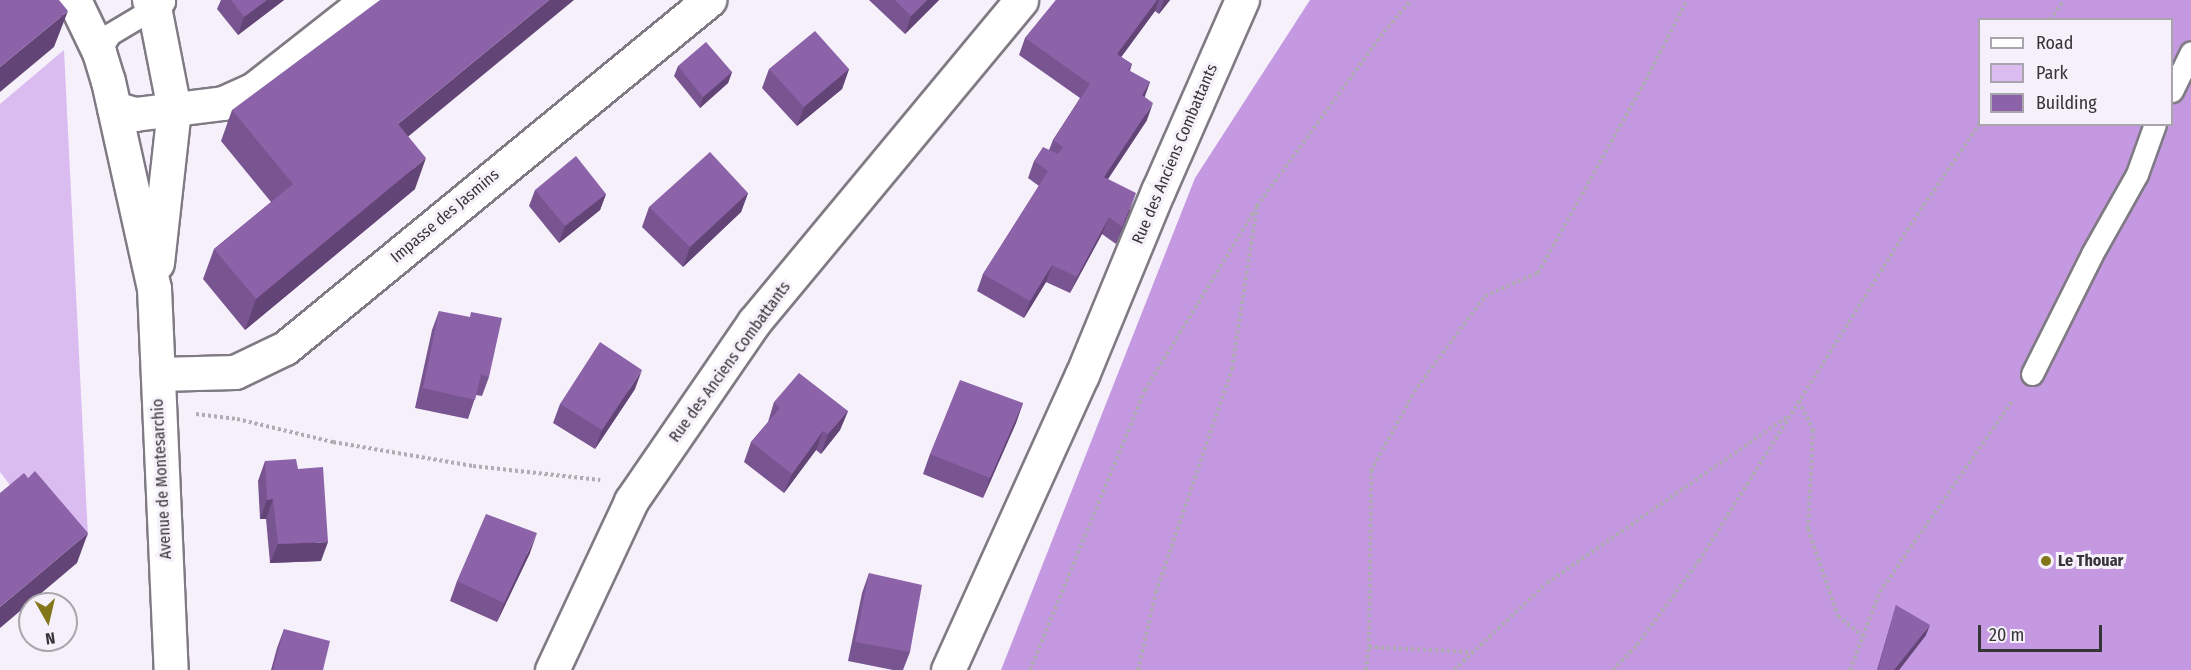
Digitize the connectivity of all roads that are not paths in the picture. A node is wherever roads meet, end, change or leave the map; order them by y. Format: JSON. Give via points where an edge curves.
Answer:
{"nodes":[{"id":1,"x":74,"y":0,"type":"edge"},
{"id":2,"x":367,"y":0,"type":"edge"},
{"id":3,"x":709,"y":0,"type":"edge"},
{"id":4,"x":1021,"y":0,"type":"edge"},
{"id":5,"x":1242,"y":0,"type":"edge"},
{"id":6,"x":157,"y":2,"type":"edge"},
{"id":7,"x":99,"y":52,"type":"junction"},
{"id":8,"x":2191,"y":52,"type":"edge"},
{"id":9,"x":2173,"y":88,"type":"edge"},
{"id":10,"x":114,"y":108,"type":"junction"},
{"id":11,"x":174,"y":109,"type":"junction"},
{"id":12,"x":2154,"y":126,"type":"edge"},
{"id":13,"x":154,"y":288,"type":"junction"},
{"id":14,"x":158,"y":374,"type":"junction"},
{"id":15,"x":2032,"y":374,"type":"road end"},
{"id":16,"x":171,"y":670,"type":"edge"},
{"id":17,"x":552,"y":670,"type":"edge"},
{"id":18,"x":948,"y":670,"type":"edge"}],
"edges":[{"from":1,"to":7,"type":"street","name":"Avenue de Montesarchio"},
{"from":2,"to":11,"type":"street","via":[[254,89],[223,103]]},
{"from":3,"to":14,"type":"street","name":"Impasse des Jasmins","via":[[285,348],[235,372]]},
{"from":4,"to":17,"type":"street","name":"Rue des Anciens Combattants","via":[[748,332],[631,501]]},
{"from":5,"to":18,"type":"street","name":"Rue des Anciens Combattants","via":[[1082,375]]},
{"from":6,"to":7,"type":"lane","via":[[110,34]]},
{"from":6,"to":11,"type":"street","name":"Avenue de Montesarchio"},
{"from":7,"to":10,"type":"street","name":"Avenue de Montesarchio"},
{"from":8,"to":9,"type":"lane"},
{"from":10,"to":11,"type":"street","via":[[135,114]]},
{"from":10,"to":13,"type":"street","name":"Avenue de Montesarchio"},
{"from":11,"to":13,"type":"street","name":"Avenue de Montesarchio"},
{"from":12,"to":15,"type":"lane","via":[[2137,174]]},
{"from":13,"to":14,"type":"street","name":"Avenue de Montesarchio"},
{"from":14,"to":16,"type":"street","name":"Avenue de Montesarchio"}]}
